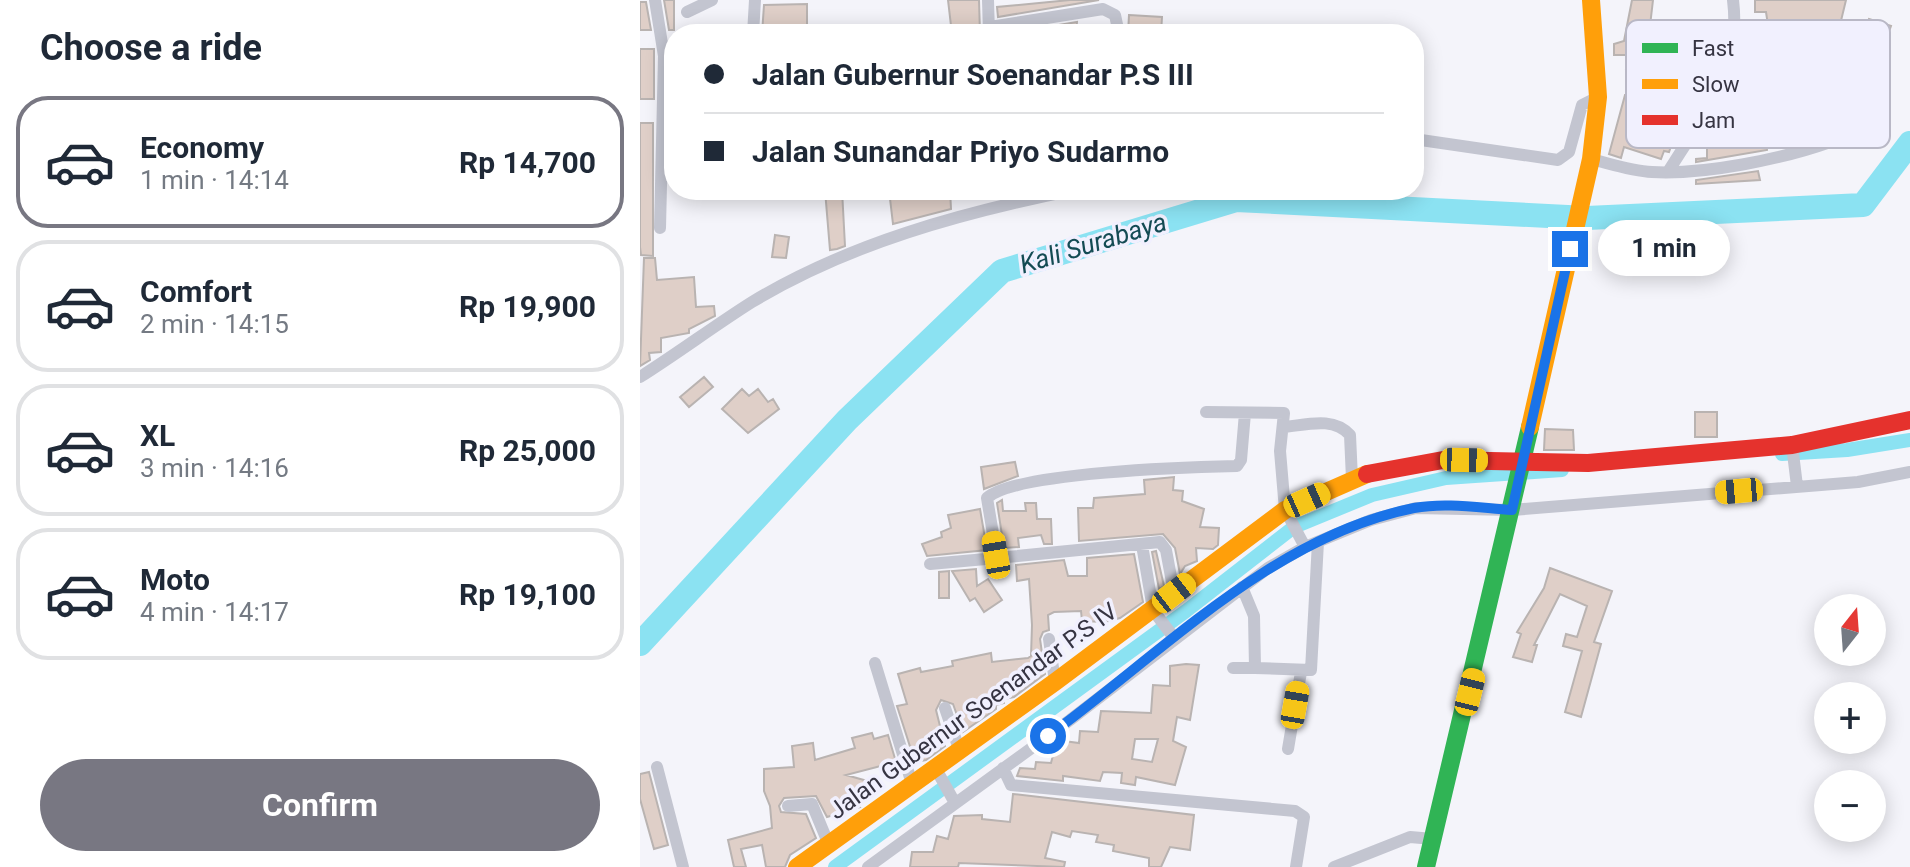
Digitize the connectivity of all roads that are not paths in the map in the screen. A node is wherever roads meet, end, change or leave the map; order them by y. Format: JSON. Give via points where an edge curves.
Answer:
{"nodes":[{"id":1,"x":655,"y":0,"type":"edge"},
{"id":2,"x":712,"y":0,"type":"edge"},
{"id":3,"x":755,"y":0,"type":"edge"},
{"id":4,"x":988,"y":0,"type":"edge"},
{"id":5,"x":1591,"y":0,"type":"edge"},
{"id":6,"x":1733,"y":0,"type":"edge"},
{"id":7,"x":1094,"y":5,"type":"edge"},
{"id":8,"x":687,"y":12,"type":"dead end"},
{"id":9,"x":1733,"y":20,"type":"edge"},
{"id":10,"x":754,"y":24,"type":"edge"},
{"id":11,"x":989,"y":24,"type":"edge"},
{"id":12,"x":1014,"y":24,"type":"edge"},
{"id":13,"x":1117,"y":24,"type":"edge"},
{"id":14,"x":1598,"y":97,"type":"junction"},
{"id":15,"x":1424,"y":140,"type":"edge"},
{"id":16,"x":1682,"y":148,"type":"edge"},
{"id":17,"x":1810,"y":148,"type":"edge"},
{"id":18,"x":1590,"y":163,"type":"junction"},
{"id":19,"x":1668,"y":172,"type":"junction"},
{"id":20,"x":1001,"y":200,"type":"edge"},
{"id":21,"x":1026,"y":200,"type":"edge"},
{"id":22,"x":1002,"y":205,"type":"junction"},
{"id":23,"x":660,"y":228,"type":"dead end"},
{"id":24,"x":640,"y":377,"type":"edge"},
{"id":25,"x":1206,"y":412,"type":"dead end"},
{"id":26,"x":1245,"y":413,"type":"junction"},
{"id":27,"x":1910,"y":420,"type":"edge"},
{"id":28,"x":1284,"y":427,"type":"junction"},
{"id":29,"x":1793,"y":448,"type":"junction"},
{"id":30,"x":1522,"y":464,"type":"junction"},
{"id":31,"x":1910,"y":472,"type":"edge"},
{"id":32,"x":1352,"y":479,"type":"junction"},
{"id":33,"x":1796,"y":481,"type":"junction"},
{"id":34,"x":1513,"y":505,"type":"junction"},
{"id":35,"x":1286,"y":512,"type":"junction"},
{"id":36,"x":1308,"y":541,"type":"junction"},
{"id":37,"x":1142,"y":545,"type":"junction"},
{"id":38,"x":997,"y":558,"type":"junction"},
{"id":39,"x":930,"y":564,"type":"dead end"},
{"id":40,"x":1242,"y":587,"type":"junction"},
{"id":41,"x":1174,"y":593,"type":"junction"},
{"id":42,"x":1154,"y":612,"type":"junction"},
{"id":43,"x":1173,"y":637,"type":"junction"},
{"id":44,"x":1049,"y":639,"type":"dead end"},
{"id":45,"x":875,"y":663,"type":"dead end"},
{"id":46,"x":1233,"y":668,"type":"dead end"},
{"id":47,"x":1255,"y":668,"type":"junction"},
{"id":48,"x":1301,"y":672,"type":"junction"},
{"id":49,"x":1055,"y":682,"type":"junction"},
{"id":50,"x":945,"y":708,"type":"dead end"},
{"id":51,"x":1288,"y":749,"type":"dead end"},
{"id":52,"x":960,"y":752,"type":"junction"},
{"id":53,"x":657,"y":767,"type":"dead end"},
{"id":54,"x":1003,"y":768,"type":"junction"},
{"id":55,"x":938,"y":771,"type":"junction"},
{"id":56,"x":912,"y":784,"type":"junction"},
{"id":57,"x":953,"y":799,"type":"junction"},
{"id":58,"x":788,"y":806,"type":"dead end"},
{"id":59,"x":1433,"y":839,"type":"junction"},
{"id":60,"x":829,"y":845,"type":"junction"},
{"id":61,"x":683,"y":867,"type":"edge"},
{"id":62,"x":797,"y":867,"type":"edge"},
{"id":63,"x":868,"y":867,"type":"edge"},
{"id":64,"x":1296,"y":867,"type":"edge"},
{"id":65,"x":1334,"y":867,"type":"edge"},
{"id":66,"x":1426,"y":867,"type":"edge"}],
"edges":[{"from":1,"to":23,"type":"street","via":[[664,56]]},
{"from":2,"to":8,"type":"street"},
{"from":3,"to":10,"type":"street"},
{"from":4,"to":11,"type":"street"},
{"from":5,"to":14,"type":"main road"},
{"from":6,"to":9,"type":"street"},
{"from":7,"to":12,"type":"street"},
{"from":7,"to":13,"type":"street","via":[[1108,9]]},
{"from":14,"to":15,"type":"street","via":[[1582,105],[1569,152],[1558,160]]},
{"from":14,"to":18,"type":"main road"},
{"from":16,"to":19,"type":"street"},
{"from":17,"to":19,"type":"street","via":[[1767,161]]},
{"from":18,"to":19,"type":"street"},
{"from":18,"to":30,"type":"main road"},
{"from":20,"to":22,"type":"street"},
{"from":21,"to":22,"type":"street"},
{"from":22,"to":24,"type":"street","via":[[891,236],[819,269],[752,302]]},
{"from":25,"to":26,"type":"street"},
{"from":26,"to":28,"type":"street","via":[[1280,411]]},
{"from":26,"to":38,"type":"street","via":[[1237,466],[1122,469],[988,496]]},
{"from":27,"to":29,"type":"main road","name":"Jalan Gubernur Soenandar P.S IV"},
{"from":28,"to":32,"type":"street","via":[[1327,423],[1345,429],[1350,435]]},
{"from":28,"to":35,"type":"street","via":[[1280,451]]},
{"from":29,"to":30,"type":"main road","name":"Jalan Gubernur Soenandar P.S IV"},
{"from":29,"to":33,"type":"street"},
{"from":30,"to":32,"type":"main road","name":"Jalan Gubernur Soenandar P.S IV","via":[[1443,460]]},
{"from":30,"to":34,"type":"main road"},
{"from":31,"to":33,"type":"street","via":[[1858,482]]},
{"from":32,"to":35,"type":"main road","name":"Jalan Gubernur Soenandar P.S IV"},
{"from":33,"to":34,"type":"street"},
{"from":34,"to":36,"type":"street","via":[[1416,508]]},
{"from":34,"to":59,"type":"main road"},
{"from":35,"to":36,"type":"street"},
{"from":35,"to":41,"type":"main road","name":"Jalan Gubernur Soenandar P.S IV"},
{"from":36,"to":40,"type":"street"},
{"from":36,"to":48,"type":"street","via":[[1313,665]]},
{"from":37,"to":38,"type":"street"},
{"from":37,"to":41,"type":"street","via":[[1163,544]]},
{"from":37,"to":42,"type":"street"},
{"from":38,"to":39,"type":"street"},
{"from":40,"to":43,"type":"street"},
{"from":40,"to":47,"type":"street","via":[[1254,616]]},
{"from":41,"to":42,"type":"main road","name":"Jalan Gubernur Soenandar P.S IV"},
{"from":42,"to":43,"type":"street"},
{"from":42,"to":49,"type":"main road","name":"Jalan Gubernur Soenandar P.S IV"},
{"from":43,"to":54,"type":"street"},
{"from":44,"to":49,"type":"street"},
{"from":45,"to":56,"type":"street"},
{"from":46,"to":47,"type":"street"},
{"from":47,"to":48,"type":"street"},
{"from":48,"to":51,"type":"street"},
{"from":49,"to":52,"type":"main road","name":"Jalan Gubernur Soenandar P.S IV"},
{"from":50,"to":52,"type":"street"},
{"from":52,"to":55,"type":"main road","name":"Jalan Gubernur Soenandar P.S IV"},
{"from":53,"to":61,"type":"street"},
{"from":54,"to":57,"type":"street"},
{"from":54,"to":64,"type":"street","via":[[1011,785],[1295,811],[1304,817]]},
{"from":55,"to":56,"type":"main road","name":"Jalan Gubernur Soenandar P.S IV"},
{"from":55,"to":57,"type":"street"},
{"from":56,"to":60,"type":"main road","name":"Jalan Gubernur Soenandar P.S IV"},
{"from":57,"to":63,"type":"street"},
{"from":58,"to":60,"type":"street","via":[[812,804]]},
{"from":59,"to":65,"type":"street","via":[[1410,837]]},
{"from":59,"to":66,"type":"main road"},
{"from":60,"to":62,"type":"main road","name":"Jalan Gubernur Soenandar P.S IV"}]}
